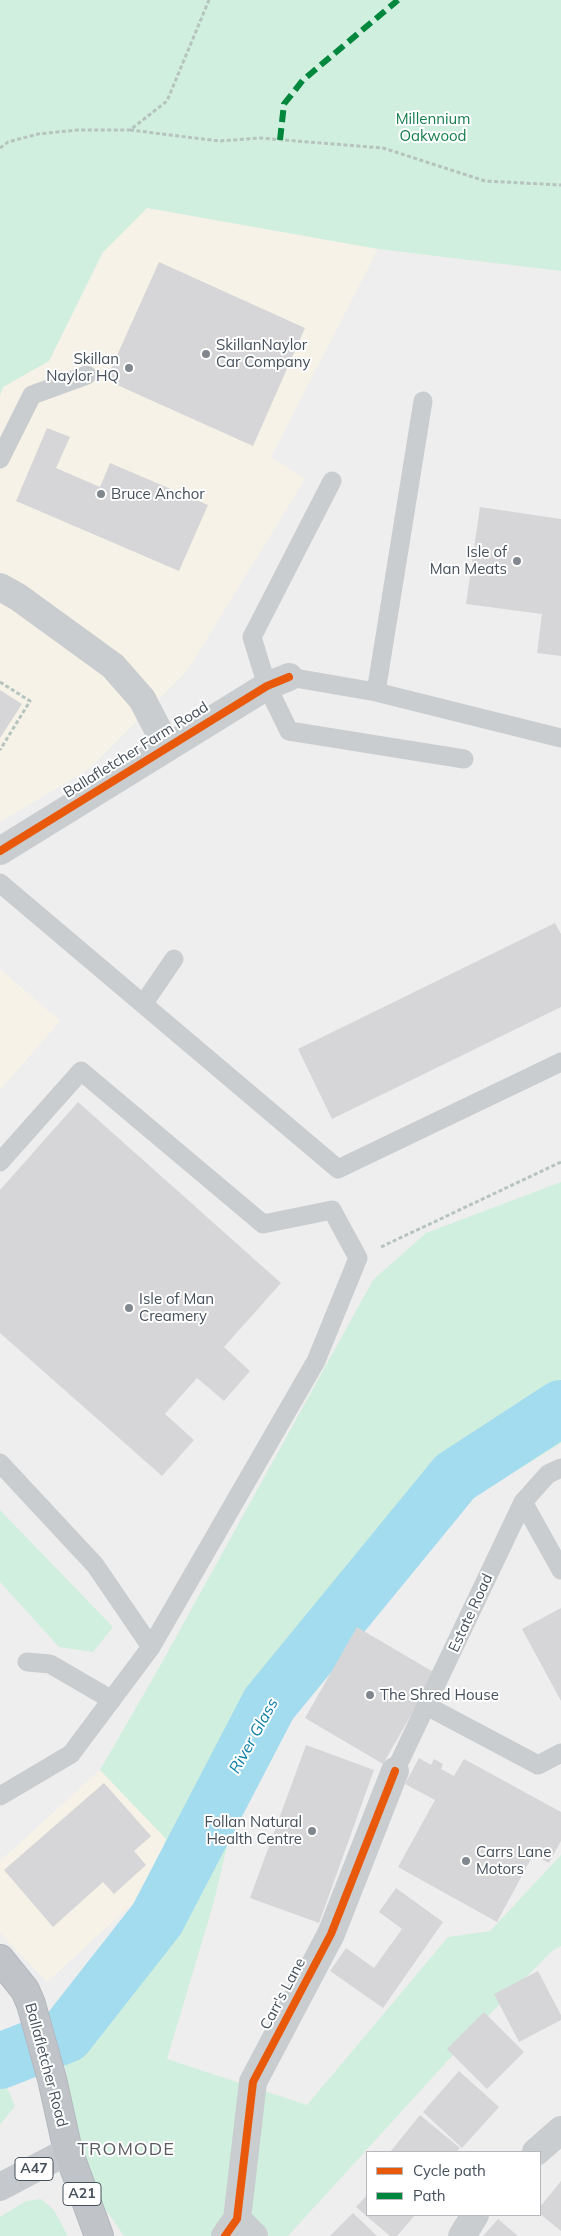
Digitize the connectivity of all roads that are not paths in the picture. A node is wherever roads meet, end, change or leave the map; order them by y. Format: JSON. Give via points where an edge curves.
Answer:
{"nodes":[{"id":1,"x":87,"y":374,"type":"dead end"},
{"id":2,"x":423,"y":402,"type":"dead end"},
{"id":3,"x":0,"y":459,"type":"edge"},
{"id":4,"x":332,"y":481,"type":"dead end"},
{"id":5,"x":0,"y":587,"type":"edge"},
{"id":6,"x":278,"y":682,"type":"junction"},
{"id":7,"x":376,"y":692,"type":"junction"},
{"id":8,"x":561,"y":738,"type":"edge"},
{"id":9,"x":167,"y":747,"type":"junction"},
{"id":10,"x":464,"y":759,"type":"dead end"},
{"id":11,"x":0,"y":850,"type":"edge"},
{"id":12,"x":0,"y":883,"type":"edge"},
{"id":13,"x":174,"y":959,"type":"dead end"},
{"id":14,"x":144,"y":1003,"type":"junction"},
{"id":15,"x":561,"y":1062,"type":"edge"},
{"id":16,"x":0,"y":1162,"type":"edge"},
{"id":17,"x":0,"y":1463,"type":"edge"},
{"id":18,"x":561,"y":1468,"type":"edge"},
{"id":19,"x":522,"y":1502,"type":"junction"},
{"id":20,"x":561,"y":1570,"type":"edge"},
{"id":21,"x":151,"y":1647,"type":"junction"},
{"id":22,"x":28,"y":1662,"type":"dead end"},
{"id":23,"x":112,"y":1700,"type":"junction"},
{"id":24,"x":427,"y":1706,"type":"junction"},
{"id":25,"x":561,"y":1753,"type":"edge"},
{"id":26,"x":396,"y":1771,"type":"joint"},
{"id":27,"x":0,"y":1796,"type":"edge"},
{"id":28,"x":0,"y":1959,"type":"edge"},
{"id":29,"x":561,"y":2130,"type":"edge"},
{"id":30,"x":68,"y":2151,"type":"junction"},
{"id":31,"x":537,"y":2151,"type":"edge"},
{"id":32,"x":0,"y":2187,"type":"edge"},
{"id":33,"x":473,"y":2216,"type":"edge"},
{"id":34,"x":239,"y":2230,"type":"edge"},
{"id":35,"x":99,"y":2236,"type":"edge"},
{"id":36,"x":462,"y":2236,"type":"edge"}],
"edges":[{"from":1,"to":3,"type":"lane","via":[[32,395]]},
{"from":2,"to":7,"type":"lane"},
{"from":4,"to":6,"type":"lane","via":[[252,637]]},
{"from":5,"to":9,"type":"street","name":"Ballafletcher Farm Road","via":[[113,666],[142,699]]},
{"from":6,"to":7,"type":"lane"},
{"from":6,"to":9,"type":"street","name":"Ballafletcher Farm Road"},
{"from":6,"to":10,"type":"lane","via":[[289,731]]},
{"from":7,"to":8,"type":"lane"},
{"from":9,"to":11,"type":"street","name":"Ballafletcher Farm Road"},
{"from":12,"to":14,"type":"lane"},
{"from":13,"to":14,"type":"lane"},
{"from":14,"to":15,"type":"lane","via":[[338,1169]]},
{"from":16,"to":21,"type":"lane","via":[[81,1071],[263,1224],[332,1210],[358,1258],[316,1361]]},
{"from":17,"to":21,"type":"lane","via":[[95,1565]]},
{"from":18,"to":19,"type":"lane","name":"Estate Road","via":[[548,1474]]},
{"from":19,"to":20,"type":"lane"},
{"from":19,"to":24,"type":"lane","name":"Estate Road"},
{"from":21,"to":23,"type":"lane"},
{"from":22,"to":23,"type":"lane","via":[[50,1664]]},
{"from":23,"to":27,"type":"lane","via":[[70,1754]]},
{"from":24,"to":25,"type":"lane","via":[[538,1764]]},
{"from":24,"to":26,"type":"lane","name":"Estate Road"},
{"from":26,"to":34,"type":"street","name":"Carr's Lane","via":[[331,1934],[253,2082]]},
{"from":28,"to":30,"type":"highway","name":"Ballafletcher Road","number":"A21","via":[[25,1990],[31,2004]]},
{"from":29,"to":31,"type":"street"},
{"from":30,"to":32,"type":"main road","number":"A47"},
{"from":30,"to":35,"type":"highway","number":"A21"},
{"from":33,"to":36,"type":"street"}]}
